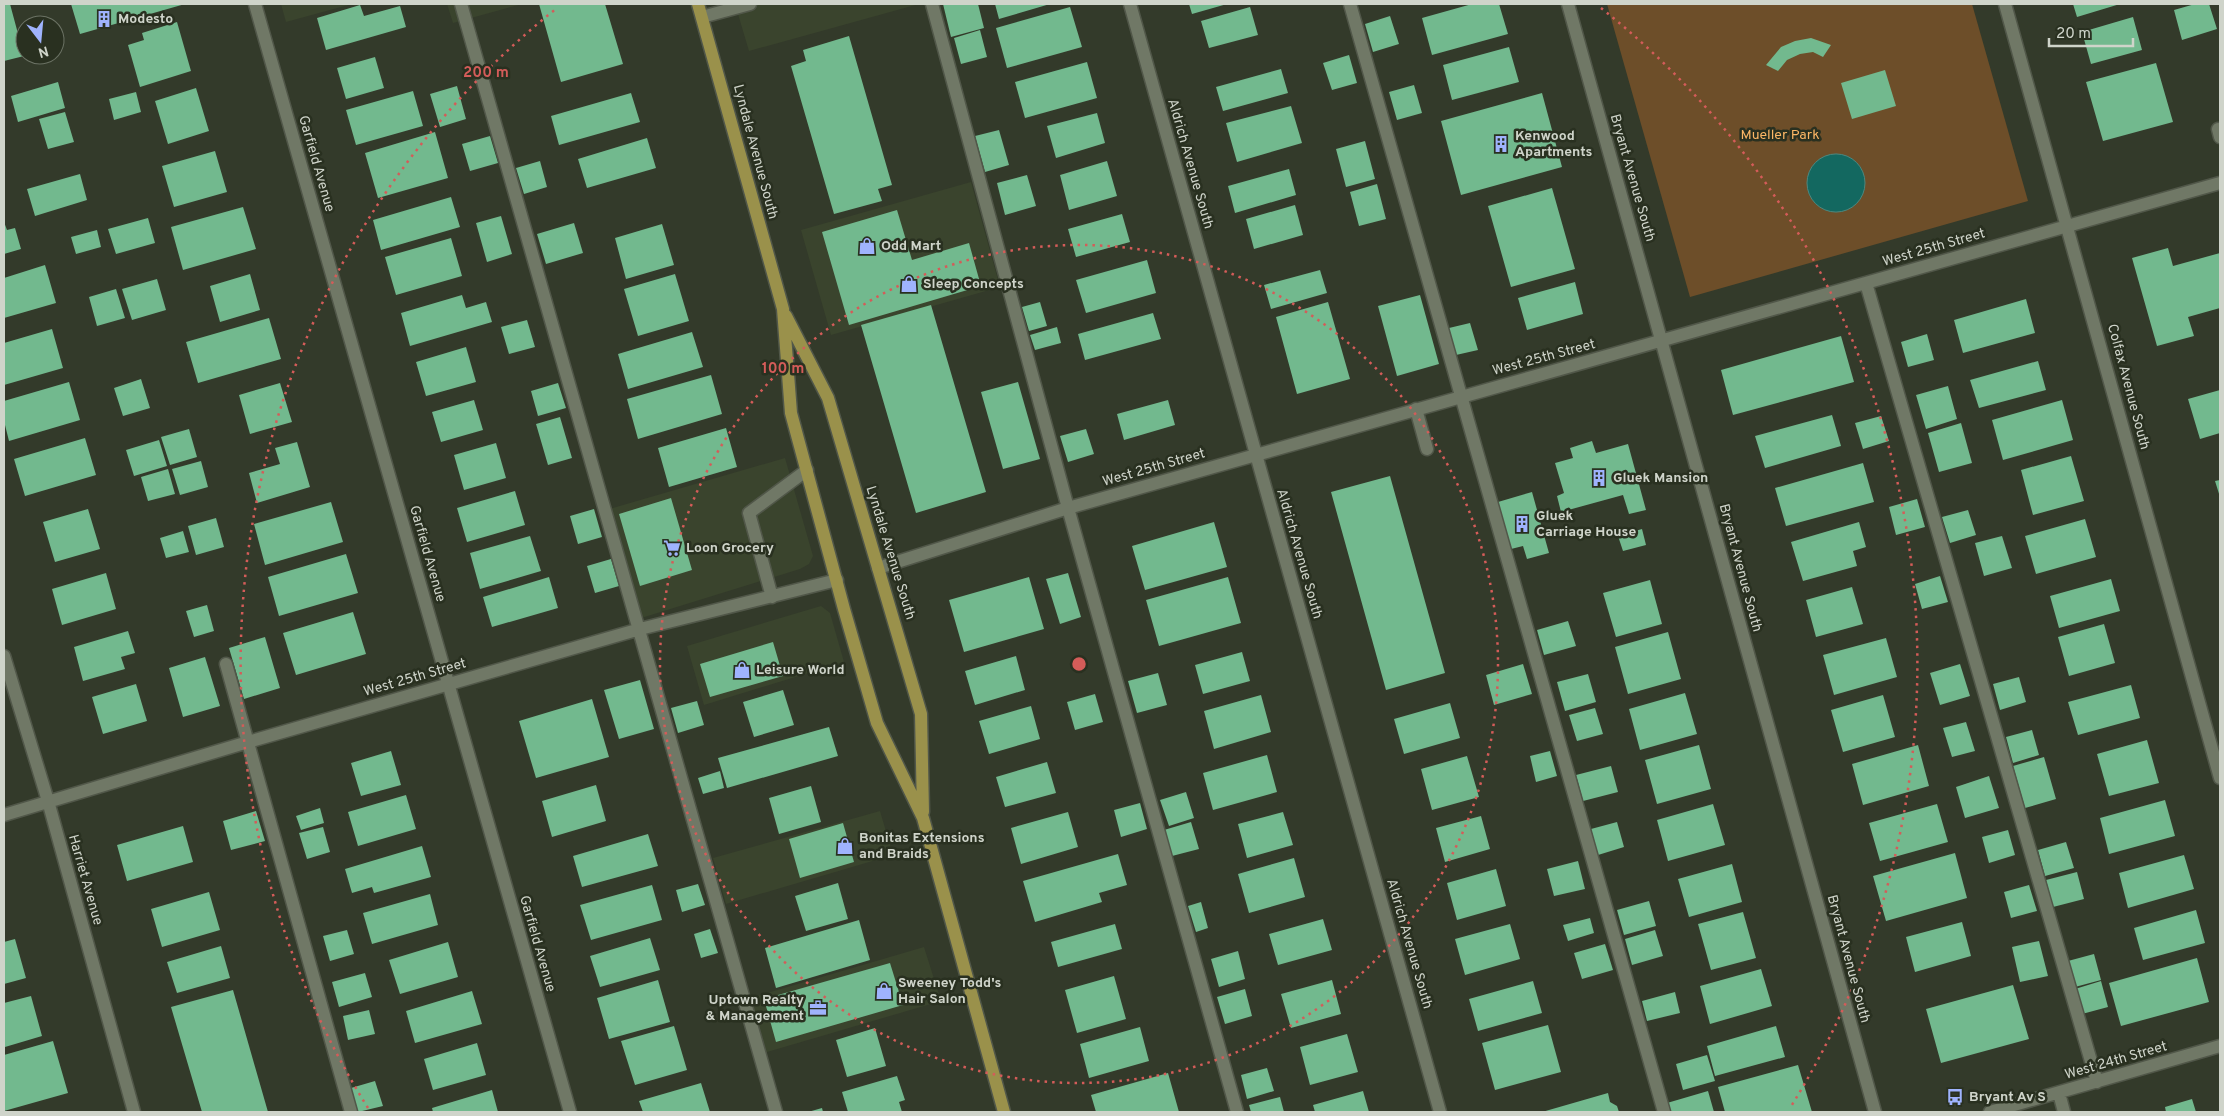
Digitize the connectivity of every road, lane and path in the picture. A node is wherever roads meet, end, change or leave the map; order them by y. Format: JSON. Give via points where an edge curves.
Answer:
{"nodes":[{"id":1,"x":255,"y":4,"type":"edge"},
{"id":2,"x":460,"y":4,"type":"edge"},
{"id":3,"x":698,"y":4,"type":"edge"},
{"id":4,"x":750,"y":4,"type":"edge"},
{"id":5,"x":932,"y":4,"type":"edge"},
{"id":6,"x":1130,"y":4,"type":"edge"},
{"id":7,"x":1350,"y":4,"type":"edge"},
{"id":8,"x":1568,"y":4,"type":"edge"},
{"id":9,"x":2005,"y":4,"type":"edge"},
{"id":10,"x":702,"y":18,"type":"junction"},
{"id":11,"x":2220,"y":183,"type":"edge"},
{"id":12,"x":2068,"y":225,"type":"junction"},
{"id":13,"x":1866,"y":283,"type":"junction"},
{"id":14,"x":783,"y":309,"type":"junction"},
{"id":15,"x":1662,"y":342,"type":"junction"},
{"id":16,"x":1460,"y":396,"type":"junction"},
{"id":17,"x":1416,"y":409,"type":"junction"},
{"id":18,"x":1427,"y":449,"type":"dead end"},
{"id":19,"x":1256,"y":454,"type":"junction"},
{"id":20,"x":807,"y":470,"type":"junction"},
{"id":21,"x":1068,"y":508,"type":"junction"},
{"id":22,"x":878,"y":568,"type":"junction"},
{"id":23,"x":837,"y":580,"type":"junction"},
{"id":24,"x":772,"y":597,"type":"junction"},
{"id":25,"x":640,"y":629,"type":"junction"},
{"id":26,"x":4,"y":656,"type":"edge"},
{"id":27,"x":226,"y":664,"type":"dead end"},
{"id":28,"x":448,"y":684,"type":"junction"},
{"id":29,"x":248,"y":742,"type":"junction"},
{"id":30,"x":2220,"y":778,"type":"edge"},
{"id":31,"x":48,"y":801,"type":"junction"},
{"id":32,"x":4,"y":814,"type":"edge"},
{"id":33,"x":923,"y":818,"type":"junction"},
{"id":34,"x":2220,"y":1046,"type":"edge"},
{"id":35,"x":2097,"y":1082,"type":"junction"},
{"id":36,"x":2059,"y":1092,"type":"junction"},
{"id":37,"x":134,"y":1112,"type":"edge"},
{"id":38,"x":351,"y":1112,"type":"edge"},
{"id":39,"x":570,"y":1112,"type":"edge"},
{"id":40,"x":776,"y":1112,"type":"edge"},
{"id":41,"x":1004,"y":1112,"type":"edge"},
{"id":42,"x":1237,"y":1112,"type":"edge"},
{"id":43,"x":1440,"y":1112,"type":"edge"},
{"id":44,"x":1664,"y":1112,"type":"edge"},
{"id":45,"x":1875,"y":1112,"type":"edge"},
{"id":46,"x":1990,"y":1112,"type":"edge"},
{"id":47,"x":2064,"y":1112,"type":"edge"}],
"edges":[{"from":1,"to":28,"type":"street","name":"Garfield Avenue"},
{"from":2,"to":25,"type":"street"},
{"from":3,"to":10,"type":"main road","name":"Lyndale Avenue South"},
{"from":4,"to":10,"type":"street"},
{"from":5,"to":21,"type":"street"},
{"from":6,"to":19,"type":"street","name":"Aldrich Avenue South"},
{"from":7,"to":16,"type":"street"},
{"from":8,"to":15,"type":"street","name":"Bryant Avenue South"},
{"from":9,"to":12,"type":"street","name":"Colfax Avenue South"},
{"from":10,"to":14,"type":"main road","name":"Lyndale Avenue South"},
{"from":11,"to":12,"type":"street","name":"West 25th Street"},
{"from":12,"to":13,"type":"street","name":"West 25th Street"},
{"from":12,"to":30,"type":"street","name":"Colfax Avenue South"},
{"from":13,"to":15,"type":"street","name":"West 25th Street"},
{"from":13,"to":35,"type":"street"},
{"from":14,"to":20,"type":"main road","name":"Lyndale Avenue South","via":[[791,413]]},
{"from":14,"to":22,"type":"main road","name":"Lyndale Avenue South","via":[[828,398]]},
{"from":15,"to":16,"type":"street","name":"West 25th Street"},
{"from":15,"to":45,"type":"street","name":"Bryant Avenue South"},
{"from":16,"to":17,"type":"street","name":"West 25th Street"},
{"from":16,"to":44,"type":"street"},
{"from":17,"to":18,"type":"street"},
{"from":17,"to":19,"type":"street","name":"West 25th Street"},
{"from":19,"to":21,"type":"street","name":"West 25th Street"},
{"from":19,"to":43,"type":"street","name":"Aldrich Avenue South"},
{"from":20,"to":23,"type":"main road","name":"Lyndale Avenue South"},
{"from":20,"to":24,"type":"street","via":[[749,513]]},
{"from":21,"to":22,"type":"street","name":"West 25th Street"},
{"from":21,"to":42,"type":"street"},
{"from":22,"to":33,"type":"main road","name":"Lyndale Avenue South","via":[[921,714]]},
{"from":23,"to":24,"type":"street","name":"West 25th Street"},
{"from":23,"to":33,"type":"main road","name":"Lyndale Avenue South","via":[[877,723]]},
{"from":24,"to":25,"type":"street","name":"West 25th Street"},
{"from":25,"to":28,"type":"street","name":"West 25th Street"},
{"from":25,"to":40,"type":"street"},
{"from":26,"to":31,"type":"street","name":"Harriet Avenue"},
{"from":27,"to":29,"type":"street"},
{"from":28,"to":29,"type":"street","name":"West 25th Street"},
{"from":28,"to":39,"type":"street","name":"Garfield Avenue"},
{"from":29,"to":31,"type":"street","name":"West 25th Street"},
{"from":29,"to":38,"type":"street"},
{"from":31,"to":32,"type":"street","name":"West 25th Street"},
{"from":31,"to":37,"type":"street","name":"Harriet Avenue"},
{"from":33,"to":41,"type":"main road","name":"Lyndale Avenue South"},
{"from":34,"to":35,"type":"street","name":"West 24th Street"},
{"from":35,"to":36,"type":"street","name":"West 24th Street"},
{"from":36,"to":46,"type":"street","name":"West 24th Street"},
{"from":36,"to":47,"type":"street"}]}
